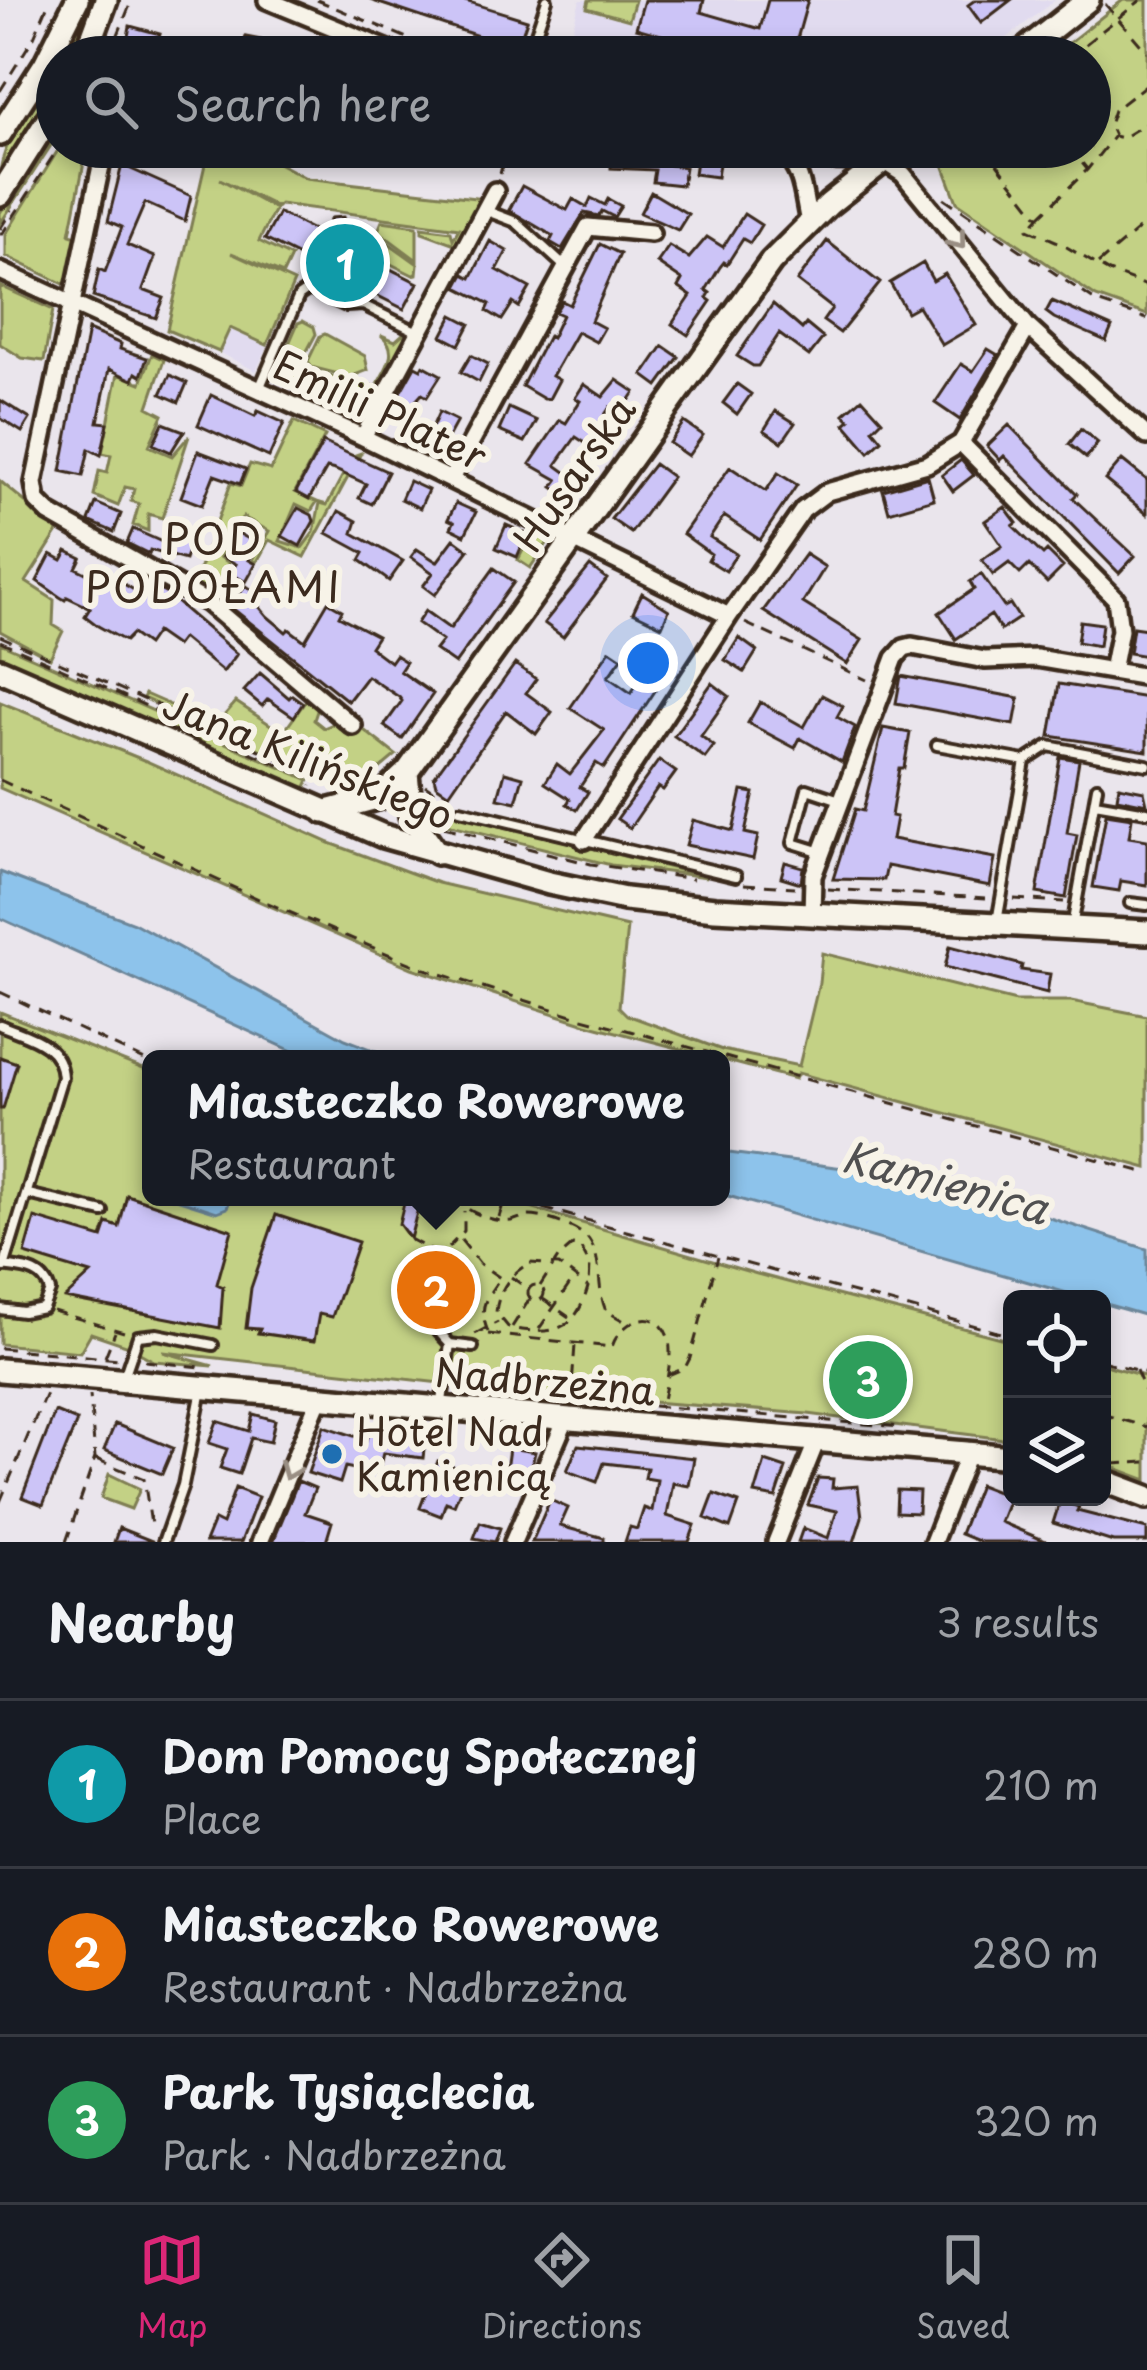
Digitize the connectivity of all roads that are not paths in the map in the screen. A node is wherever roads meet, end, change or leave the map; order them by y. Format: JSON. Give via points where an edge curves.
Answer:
{"nodes":[{"id":1,"x":77,"y":0,"type":"edge"},
{"id":2,"x":106,"y":0,"type":"edge"},
{"id":3,"x":267,"y":0,"type":"edge"},
{"id":4,"x":547,"y":0,"type":"edge"},
{"id":5,"x":1096,"y":2,"type":"edge"},
{"id":6,"x":59,"y":36,"type":"edge"},
{"id":7,"x":93,"y":36,"type":"edge"},
{"id":8,"x":355,"y":36,"type":"edge"},
{"id":9,"x":536,"y":36,"type":"edge"},
{"id":10,"x":1047,"y":36,"type":"edge"},
{"id":11,"x":36,"y":78,"type":"edge"},
{"id":12,"x":0,"y":134,"type":"edge"},
{"id":13,"x":36,"y":138,"type":"edge"},
{"id":14,"x":101,"y":168,"type":"edge"},
{"id":15,"x":796,"y":168,"type":"edge"},
{"id":16,"x":875,"y":168,"type":"edge"},
{"id":17,"x":900,"y":168,"type":"edge"},
{"id":18,"x":495,"y":191,"type":"road end"},
{"id":19,"x":0,"y":195,"type":"edge"},
{"id":20,"x":487,"y":211,"type":"junction"},
{"id":21,"x":809,"y":222,"type":"junction"},
{"id":22,"x":651,"y":233,"type":"dead end"},
{"id":23,"x":565,"y":267,"type":"junction"},
{"id":24,"x":0,"y":271,"type":"edge"},
{"id":25,"x":72,"y":304,"type":"junction"},
{"id":26,"x":1028,"y":327,"type":"junction"},
{"id":27,"x":420,"y":333,"type":"junction"},
{"id":28,"x":258,"y":391,"type":"junction"},
{"id":29,"x":1147,"y":436,"type":"edge"},
{"id":30,"x":363,"y":437,"type":"junction"},
{"id":31,"x":961,"y":443,"type":"junction"},
{"id":32,"x":451,"y":479,"type":"junction"},
{"id":33,"x":574,"y":538,"type":"junction"},
{"id":34,"x":729,"y":616,"type":"junction"},
{"id":35,"x":0,"y":670,"type":"edge"},
{"id":36,"x":1112,"y":671,"type":"junction"},
{"id":37,"x":1147,"y":677,"type":"edge"},
{"id":38,"x":353,"y":726,"type":"dead end"},
{"id":39,"x":937,"y":745,"type":"dead end"},
{"id":40,"x":1025,"y":761,"type":"junction"},
{"id":41,"x":1147,"y":765,"type":"edge"},
{"id":42,"x":415,"y":778,"type":"junction"},
{"id":43,"x":1097,"y":787,"type":"dead end"},
{"id":44,"x":375,"y":792,"type":"junction"},
{"id":45,"x":842,"y":800,"type":"junction"},
{"id":46,"x":1095,"y":803,"type":"junction"},
{"id":47,"x":408,"y":804,"type":"junction"},
{"id":48,"x":314,"y":808,"type":"junction"},
{"id":49,"x":460,"y":810,"type":"road end"},
{"id":50,"x":1146,"y":812,"type":"edge"},
{"id":51,"x":383,"y":836,"type":"junction"},
{"id":52,"x":584,"y":840,"type":"junction"},
{"id":53,"x":822,"y":852,"type":"junction"},
{"id":54,"x":438,"y":854,"type":"junction"},
{"id":55,"x":738,"y":880,"type":"road end"},
{"id":56,"x":1130,"y":903,"type":"dead end"},
{"id":57,"x":1147,"y":905,"type":"edge"},
{"id":58,"x":812,"y":914,"type":"junction"},
{"id":59,"x":997,"y":924,"type":"junction"},
{"id":60,"x":1072,"y":928,"type":"junction"},
{"id":61,"x":1147,"y":932,"type":"edge"},
{"id":62,"x":0,"y":1025,"type":"edge"},
{"id":63,"x":28,"y":1194,"type":"junction"},
{"id":64,"x":103,"y":1212,"type":"dead end"},
{"id":65,"x":2,"y":1267,"type":"edge"},
{"id":66,"x":404,"y":1294,"type":"dead end"},
{"id":67,"x":0,"y":1310,"type":"edge"},
{"id":68,"x":450,"y":1344,"type":"junction"},
{"id":69,"x":213,"y":1345,"type":"dead end"},
{"id":70,"x":471,"y":1347,"type":"road end"},
{"id":71,"x":0,"y":1370,"type":"edge"},
{"id":72,"x":123,"y":1381,"type":"junction"},
{"id":73,"x":202,"y":1389,"type":"junction"},
{"id":74,"x":319,"y":1399,"type":"junction"},
{"id":75,"x":441,"y":1410,"type":"junction"},
{"id":76,"x":568,"y":1410,"type":"junction"},
{"id":77,"x":817,"y":1440,"type":"junction"},
{"id":78,"x":969,"y":1451,"type":"junction"},
{"id":79,"x":1003,"y":1456,"type":"edge"},
{"id":80,"x":1111,"y":1483,"type":"edge"},
{"id":81,"x":1147,"y":1497,"type":"edge"},
{"id":82,"x":164,"y":1542,"type":"edge"},
{"id":83,"x":260,"y":1542,"type":"edge"},
{"id":84,"x":513,"y":1542,"type":"edge"},
{"id":85,"x":776,"y":1542,"type":"edge"},
{"id":86,"x":933,"y":1542,"type":"edge"}],
"edges":[{"from":1,"to":6,"type":"street"},
{"from":2,"to":7,"type":"street"},
{"from":3,"to":8,"type":"street"},
{"from":4,"to":9,"type":"lane"},
{"from":5,"to":10,"type":"street"},
{"from":11,"to":12,"type":"street"},
{"from":13,"to":19,"type":"street"},
{"from":14,"to":25,"type":"street","name":"Jana Kilińskiego"},
{"from":15,"to":21,"type":"street"},
{"from":16,"to":21,"type":"street","name":"Husarska"},
{"from":17,"to":26,"type":"street","one_way":true},
{"from":18,"to":20,"type":"street"},
{"from":20,"to":23,"type":"lane","via":[[516,222]]},
{"from":20,"to":27,"type":"street"},
{"from":21,"to":33,"type":"street","name":"Husarska","via":[[739,304]]},
{"from":22,"to":23,"type":"street","via":[[588,227]]},
{"from":23,"to":32,"type":"street"},
{"from":24,"to":25,"type":"street","name":"Emilii Plater"},
{"from":25,"to":28,"type":"street","name":"Emilii Plater"},
{"from":25,"to":38,"type":"street","name":"Jana Kilińskiego","via":[[34,483],[37,501],[208,603]]},
{"from":26,"to":29,"type":"street"},
{"from":26,"to":31,"type":"street"},
{"from":27,"to":28,"type":"lane","via":[[309,289]]},
{"from":27,"to":30,"type":"street"},
{"from":28,"to":30,"type":"street","name":"Emilii Plater"},
{"from":30,"to":32,"type":"street","name":"Emilii Plater"},
{"from":31,"to":34,"type":"street","via":[[927,464],[827,491],[803,510]]},
{"from":31,"to":36,"type":"street","via":[[1116,598]]},
{"from":32,"to":33,"type":"street","name":"Emilii Plater"},
{"from":33,"to":34,"type":"street","name":"Emilii Plater"},
{"from":33,"to":42,"type":"street","name":"Husarska"},
{"from":34,"to":52,"type":"street"},
{"from":35,"to":48,"type":"street","name":"Jana Kilińskiego"},
{"from":36,"to":37,"type":"street"},
{"from":36,"to":45,"type":"street","via":[[904,648]]},
{"from":39,"to":40,"type":"lane"},
{"from":40,"to":41,"type":"lane","via":[[1048,746]]},
{"from":40,"to":59,"type":"lane"},
{"from":42,"to":44,"type":"street","name":"Husarska"},
{"from":42,"to":47,"type":"street"},
{"from":43,"to":46,"type":"lane"},
{"from":44,"to":48,"type":"street","name":"Husarska"},
{"from":44,"to":51,"type":"street"},
{"from":45,"to":53,"type":"street"},
{"from":45,"to":53,"type":"lane","via":[[807,789],[793,843]]},
{"from":46,"to":50,"type":"lane"},
{"from":46,"to":60,"type":"lane"},
{"from":47,"to":51,"type":"street","via":[[400,824]]},
{"from":47,"to":54,"type":"street"},
{"from":48,"to":51,"type":"street","name":"Jana Kilińskiego"},
{"from":49,"to":52,"type":"lane"},
{"from":51,"to":54,"type":"street","name":"Jana Kilińskiego"},
{"from":52,"to":55,"type":"lane"},
{"from":53,"to":58,"type":"street"},
{"from":54,"to":58,"type":"street","name":"Jana Kilińskiego","via":[[625,899]]},
{"from":56,"to":57,"type":"lane"},
{"from":58,"to":59,"type":"street","name":"Jana Kilińskiego"},
{"from":59,"to":60,"type":"street","name":"Jana Kilińskiego"},
{"from":60,"to":61,"type":"street","name":"Jana Kilińskiego"},
{"from":62,"to":63,"type":"lane","via":[[44,1043],[62,1066]]},
{"from":63,"to":64,"type":"lane"},
{"from":63,"to":65,"type":"lane"},
{"from":65,"to":67,"type":"lane","via":[[33,1270],[50,1291],[43,1308]]},
{"from":66,"to":68,"type":"lane"},
{"from":68,"to":70,"type":"lane"},
{"from":68,"to":75,"type":"lane"},
{"from":69,"to":72,"type":"lane","via":[[137,1336]]},
{"from":71,"to":72,"type":"street","name":"Nadbrzeżna"},
{"from":72,"to":73,"type":"street","name":"Nadbrzeżna"},
{"from":73,"to":74,"type":"street","name":"Nadbrzeżna"},
{"from":73,"to":82,"type":"lane"},
{"from":74,"to":75,"type":"street","name":"Nadbrzeżna"},
{"from":74,"to":83,"type":"street","one_way":true},
{"from":75,"to":76,"type":"street","name":"Nadbrzeżna"},
{"from":76,"to":77,"type":"street","name":"Nadbrzeżna"},
{"from":76,"to":84,"type":"street"},
{"from":77,"to":78,"type":"street","name":"Nadbrzeżna"},
{"from":77,"to":85,"type":"street"},
{"from":78,"to":79,"type":"street","name":"Nadbrzeżna"},
{"from":78,"to":86,"type":"street"},
{"from":80,"to":81,"type":"street"}]}
